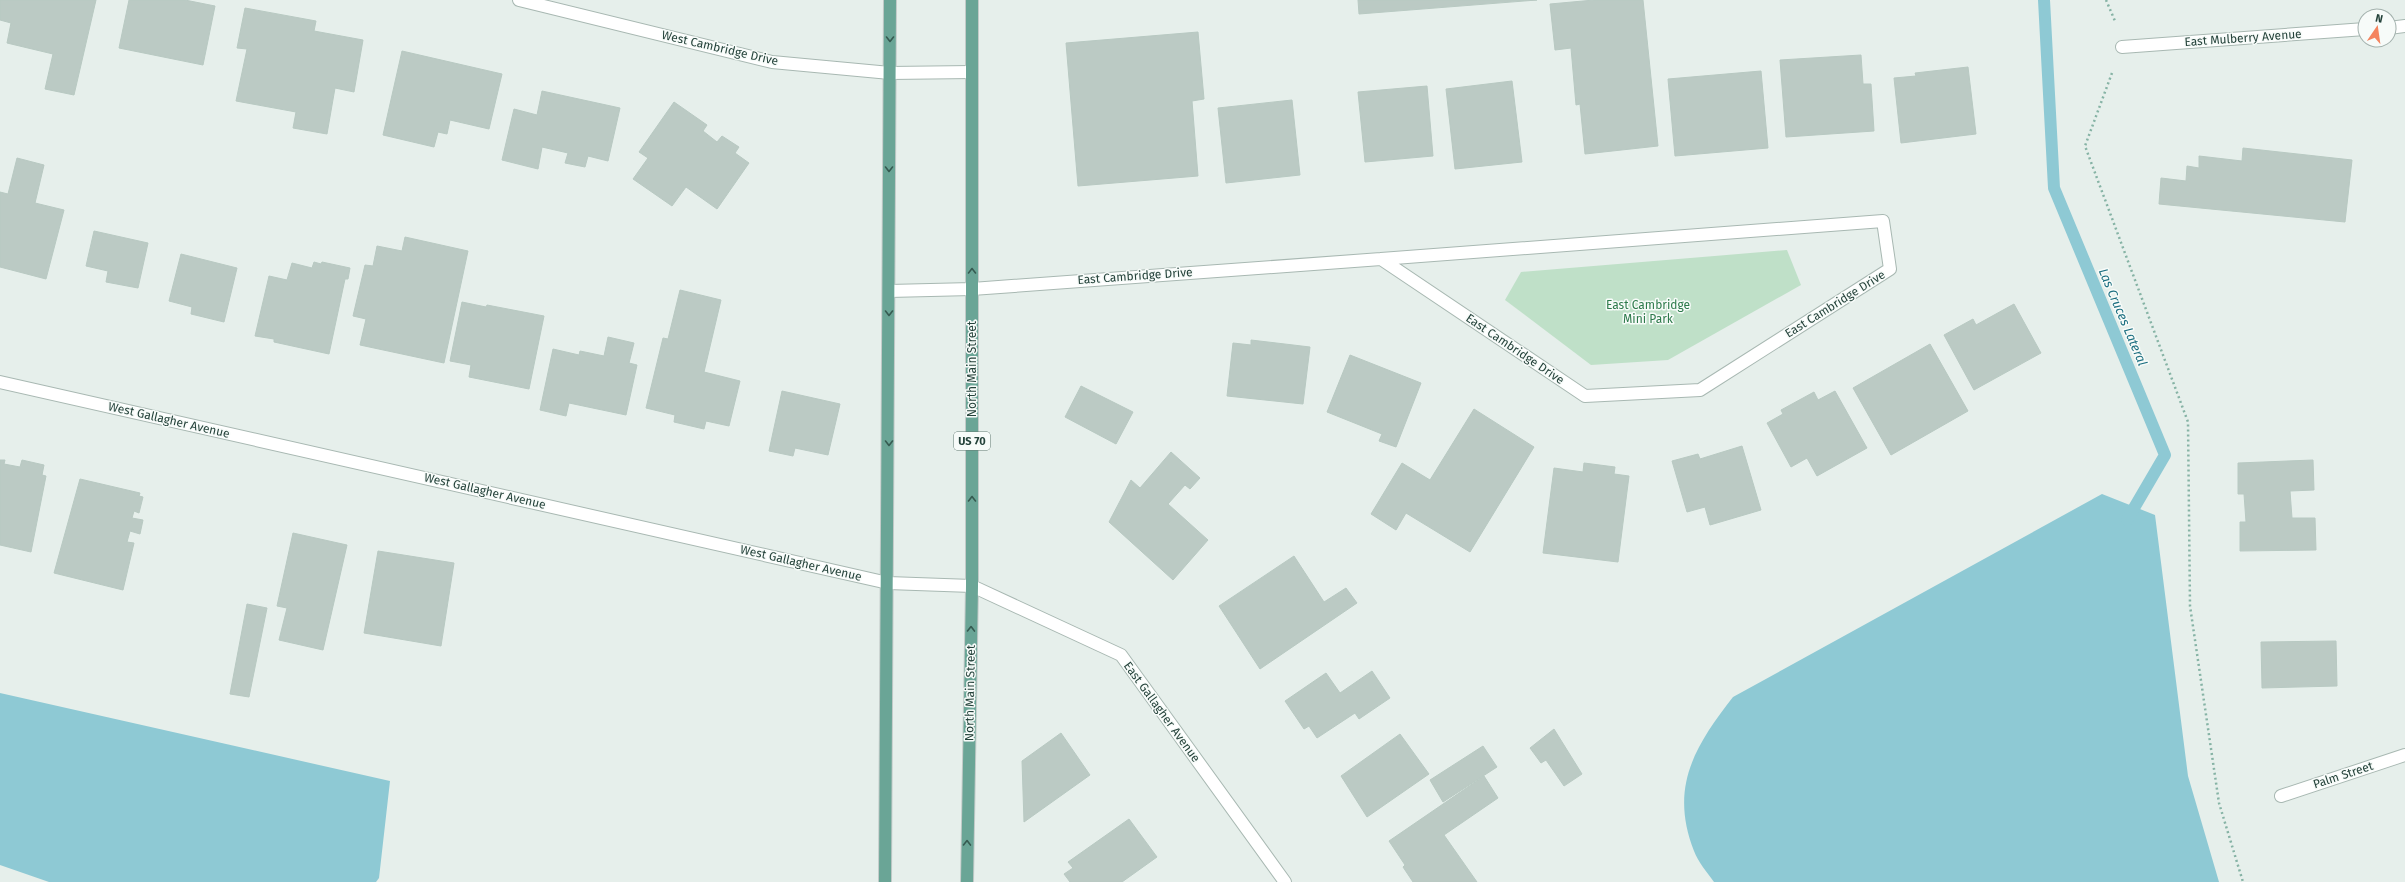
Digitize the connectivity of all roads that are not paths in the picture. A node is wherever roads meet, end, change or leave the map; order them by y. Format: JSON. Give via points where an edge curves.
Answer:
{"nodes":[{"id":1,"x":519,"y":0,"type":"edge"},
{"id":2,"x":890,"y":0,"type":"edge"},
{"id":3,"x":972,"y":0,"type":"edge"},
{"id":4,"x":2357,"y":30,"type":"edge"},
{"id":5,"x":2122,"y":47,"type":"road end"},
{"id":6,"x":972,"y":72,"type":"junction"},
{"id":7,"x":890,"y":73,"type":"junction"},
{"id":8,"x":1381,"y":259,"type":"junction"},
{"id":9,"x":972,"y":288,"type":"junction"},
{"id":10,"x":889,"y":291,"type":"junction"},
{"id":11,"x":0,"y":382,"type":"edge"},
{"id":12,"x":888,"y":583,"type":"junction"},
{"id":13,"x":972,"y":586,"type":"junction"},
{"id":14,"x":2405,"y":755,"type":"edge"},
{"id":15,"x":2281,"y":796,"type":"dead end"},
{"id":16,"x":886,"y":882,"type":"edge"},
{"id":17,"x":967,"y":882,"type":"edge"},
{"id":18,"x":1285,"y":882,"type":"edge"}],
"edges":[{"from":1,"to":7,"type":"street","name":"West Cambridge Drive","via":[[772,62]]},
{"from":2,"to":7,"type":"main road","one_way":true},
{"from":3,"to":6,"type":"main road","name":"North Main Street","number":"US 70"},
{"from":4,"to":5,"type":"street","name":"East Mulberry Avenue"},
{"from":6,"to":7,"type":"street","name":"West Cambridge Drive"},
{"from":9,"to":6,"type":"main road","name":"North Main Street","number":"US 70","one_way":true},
{"from":7,"to":10,"type":"main road","one_way":true},
{"from":8,"to":8,"type":"street","name":"East Cambridge Drive","via":[[1883,220],[1890,269],[1700,390],[1585,396]]},
{"from":8,"to":9,"type":"street","name":"East Cambridge Drive"},
{"from":9,"to":10,"type":"street","name":"East Cambridge Drive"},
{"from":13,"to":9,"type":"main road","name":"North Main Street","number":"US 70","one_way":true},
{"from":10,"to":12,"type":"main road","one_way":true},
{"from":11,"to":12,"type":"street","name":"West Gallagher Avenue"},
{"from":12,"to":13,"type":"street","name":"West Gallagher Avenue"},
{"from":12,"to":16,"type":"main road"},
{"from":17,"to":13,"type":"main road","name":"North Main Street","number":"US 70","one_way":true},
{"from":13,"to":18,"type":"street","name":"East Gallagher Avenue","via":[[1121,655]]},
{"from":14,"to":15,"type":"street","name":"Palm Street"}]}
